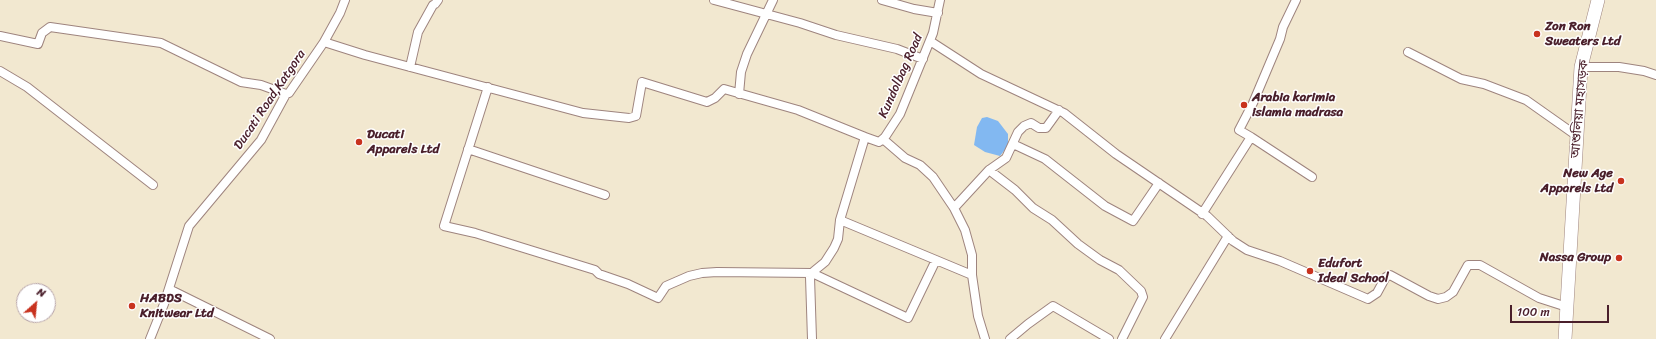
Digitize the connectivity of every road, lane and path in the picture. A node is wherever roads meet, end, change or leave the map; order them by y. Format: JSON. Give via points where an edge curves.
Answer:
{"nodes":[{"id":1,"x":345,"y":0,"type":"edge"},
{"id":2,"x":438,"y":0,"type":"edge"},
{"id":3,"x":773,"y":0,"type":"edge"},
{"id":4,"x":882,"y":0,"type":"edge"},
{"id":5,"x":940,"y":0,"type":"edge"},
{"id":6,"x":1296,"y":0,"type":"edge"},
{"id":7,"x":1598,"y":0,"type":"edge"},
{"id":8,"x":718,"y":1,"type":"edge"},
{"id":9,"x":938,"y":13,"type":"junction"},
{"id":10,"x":767,"y":14,"type":"junction"},
{"id":11,"x":0,"y":36,"type":"edge"},
{"id":12,"x":324,"y":42,"type":"junction"},
{"id":13,"x":930,"y":42,"type":"junction"},
{"id":14,"x":1408,"y":52,"type":"dead end"},
{"id":15,"x":923,"y":59,"type":"junction"},
{"id":16,"x":410,"y":66,"type":"junction"},
{"id":17,"x":1581,"y":67,"type":"junction"},
{"id":18,"x":0,"y":71,"type":"edge"},
{"id":19,"x":1656,"y":75,"type":"edge"},
{"id":20,"x":488,"y":87,"type":"junction"},
{"id":21,"x":286,"y":94,"type":"junction"},
{"id":22,"x":739,"y":94,"type":"junction"},
{"id":23,"x":1058,"y":110,"type":"junction"},
{"id":24,"x":1577,"y":136,"type":"junction"},
{"id":25,"x":865,"y":137,"type":"junction"},
{"id":26,"x":1251,"y":137,"type":"junction"},
{"id":27,"x":882,"y":139,"type":"junction"},
{"id":28,"x":1013,"y":144,"type":"junction"},
{"id":29,"x":468,"y":149,"type":"junction"},
{"id":30,"x":989,"y":170,"type":"junction"},
{"id":31,"x":1312,"y":177,"type":"dead end"},
{"id":32,"x":1160,"y":184,"type":"junction"},
{"id":33,"x":153,"y":185,"type":"dead end"},
{"id":34,"x":606,"y":195,"type":"dead end"},
{"id":35,"x":954,"y":208,"type":"junction"},
{"id":36,"x":1202,"y":214,"type":"junction"},
{"id":37,"x":840,"y":220,"type":"junction"},
{"id":38,"x":1228,"y":236,"type":"junction"},
{"id":39,"x":936,"y":260,"type":"junction"},
{"id":40,"x":812,"y":274,"type":"junction"},
{"id":41,"x":972,"y":275,"type":"junction"},
{"id":42,"x":169,"y":289,"type":"junction"},
{"id":43,"x":1567,"y":307,"type":"junction"},
{"id":44,"x":150,"y":339,"type":"edge"},
{"id":45,"x":270,"y":339,"type":"edge"},
{"id":46,"x":812,"y":339,"type":"edge"},
{"id":47,"x":985,"y":339,"type":"edge"},
{"id":48,"x":1010,"y":339,"type":"edge"},
{"id":49,"x":1110,"y":339,"type":"edge"},
{"id":50,"x":1122,"y":339,"type":"edge"},
{"id":51,"x":1165,"y":339,"type":"edge"},
{"id":52,"x":1565,"y":339,"type":"edge"}],
"edges":[{"from":1,"to":12,"type":"street","name":"Ducati Road,Katgora"},
{"from":2,"to":16,"type":"street","via":[[432,5],[418,32]]},
{"from":3,"to":10,"type":"street"},
{"from":4,"to":9,"type":"street"},
{"from":5,"to":9,"type":"street","name":"Kundolbag Road"},
{"from":6,"to":26,"type":"street","via":[[1239,130]]},
{"from":7,"to":17,"type":"highway","name":"আশুলিয়া মহাসড়ক"},
{"from":8,"to":10,"type":"street"},
{"from":9,"to":13,"type":"street","name":"Kundolbag Road"},
{"from":10,"to":15,"type":"street"},
{"from":10,"to":22,"type":"street","via":[[747,54],[741,72]]},
{"from":11,"to":21,"type":"street","via":[[38,44],[42,33],[50,27],[161,43],[241,82],[261,85]]},
{"from":12,"to":16,"type":"street"},
{"from":12,"to":21,"type":"street","name":"Ducati Road,Katgora"},
{"from":13,"to":15,"type":"street","name":"Kundolbag Road"},
{"from":13,"to":23,"type":"street","via":[[981,74]]},
{"from":14,"to":24,"type":"street","via":[[1461,79],[1484,84],[1526,100]]},
{"from":15,"to":27,"type":"street","name":"Kundolbag Road","via":[[900,114]]},
{"from":16,"to":20,"type":"street"},
{"from":17,"to":19,"type":"street","via":[[1619,67]]},
{"from":17,"to":24,"type":"highway","name":"আশুলিয়া মহাসড়ক"},
{"from":18,"to":33,"type":"street","via":[[27,86]]},
{"from":20,"to":22,"type":"street","via":[[583,113],[629,118],[636,116],[642,82],[707,102],[724,89]]},
{"from":20,"to":29,"type":"street"},
{"from":21,"to":42,"type":"street","name":"Ducati Road,Katgora","via":[[261,140],[189,226]]},
{"from":22,"to":25,"type":"street","via":[[798,110]]},
{"from":23,"to":28,"type":"street","via":[[1046,128],[1031,124],[1024,126]]},
{"from":23,"to":32,"type":"street"},
{"from":24,"to":43,"type":"highway","name":"আশুলিয়া মহাসড়ক"},
{"from":25,"to":27,"type":"street","via":[[879,142]]},
{"from":25,"to":37,"type":"street"},
{"from":26,"to":31,"type":"street"},
{"from":26,"to":36,"type":"street"},
{"from":27,"to":35,"type":"street","via":[[933,177]]},
{"from":28,"to":30,"type":"street","via":[[1006,158]]},
{"from":28,"to":32,"type":"street","via":[[1045,159],[1105,206],[1133,221]]},
{"from":29,"to":34,"type":"street"},
{"from":29,"to":40,"type":"street","via":[[444,226],[595,270],[599,274],[658,298],[666,286],[702,273]]},
{"from":30,"to":35,"type":"street"},
{"from":30,"to":50,"type":"street","via":[[1078,244],[1119,270],[1141,291],[1143,297]]},
{"from":32,"to":36,"type":"street"},
{"from":35,"to":41,"type":"street","via":[[965,230],[970,249]]},
{"from":36,"to":38,"type":"street"},
{"from":37,"to":39,"type":"street"},
{"from":37,"to":40,"type":"street","via":[[838,240],[834,248],[825,262]]},
{"from":38,"to":43,"type":"street","via":[[1247,250],[1280,261],[1368,299],[1377,294],[1386,277],[1390,275],[1428,296],[1438,299],[1446,297],[1453,292],[1468,265],[1480,265],[1539,298]]},
{"from":38,"to":51,"type":"street"},
{"from":39,"to":40,"type":"street","via":[[908,318]]},
{"from":39,"to":41,"type":"street"},
{"from":40,"to":46,"type":"street"},
{"from":41,"to":47,"type":"street","via":[[978,316]]},
{"from":42,"to":44,"type":"street","name":"Ducati Road,Katgora"},
{"from":42,"to":45,"type":"street"},
{"from":43,"to":52,"type":"highway","name":"আশুলিয়া মহাসড়ক"},
{"from":48,"to":49,"type":"street","via":[[1053,306]]}]}
